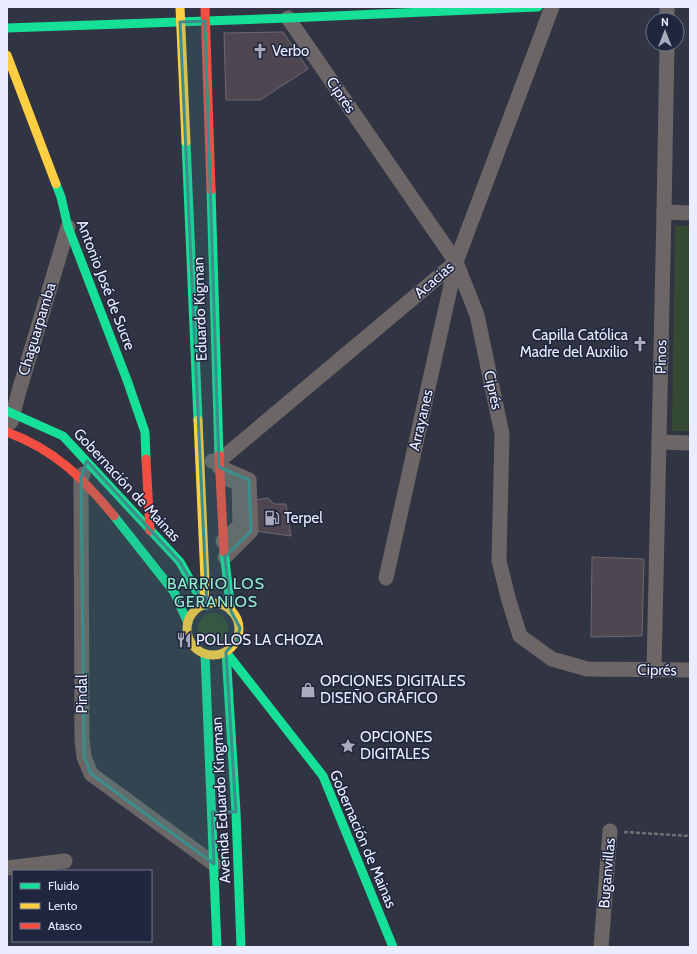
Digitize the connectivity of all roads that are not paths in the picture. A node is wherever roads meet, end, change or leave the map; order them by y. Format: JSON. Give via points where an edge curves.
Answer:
{"nodes":[{"id":1,"x":180,"y":7,"type":"edge"},
{"id":2,"x":205,"y":7,"type":"edge"},
{"id":3,"x":538,"y":7,"type":"edge"},
{"id":4,"x":552,"y":7,"type":"edge"},
{"id":5,"x":288,"y":18,"type":"junction"},
{"id":6,"x":205,"y":21,"type":"junction"},
{"id":7,"x":180,"y":22,"type":"junction"},
{"id":8,"x":7,"y":28,"type":"edge"},
{"id":9,"x":667,"y":52,"type":"edge"},
{"id":10,"x":7,"y":55,"type":"edge"},
{"id":11,"x":664,"y":212,"type":"junction"},
{"id":12,"x":690,"y":213,"type":"edge"},
{"id":13,"x":68,"y":227,"type":"junction"},
{"id":14,"x":456,"y":262,"type":"junction"},
{"id":15,"x":10,"y":412,"type":"edge"},
{"id":16,"x":8,"y":432,"type":"edge"},
{"id":17,"x":659,"y":442,"type":"junction"},
{"id":18,"x":690,"y":443,"type":"edge"},
{"id":19,"x":87,"y":462,"type":"junction"},
{"id":20,"x":199,"y":463,"type":"junction"},
{"id":21,"x":219,"y":468,"type":"junction"},
{"id":22,"x":81,"y":478,"type":"junction"},
{"id":23,"x":150,"y":530,"type":"junction"},
{"id":24,"x":223,"y":541,"type":"joint"},
{"id":25,"x":225,"y":557,"type":"junction"},
{"id":26,"x":386,"y":578,"type":"dead end"},
{"id":27,"x":204,"y":605,"type":"junction"},
{"id":28,"x":232,"y":610,"type":"junction"},
{"id":29,"x":188,"y":623,"type":"junction"},
{"id":30,"x":226,"y":652,"type":"junction"},
{"id":31,"x":205,"y":654,"type":"junction"},
{"id":32,"x":654,"y":670,"type":"junction"},
{"id":33,"x":690,"y":670,"type":"edge"},
{"id":34,"x":224,"y":812,"type":"junction"},
{"id":35,"x":610,"y":831,"type":"road end"},
{"id":36,"x":65,"y":861,"type":"dead end"},
{"id":37,"x":214,"y":864,"type":"junction"},
{"id":38,"x":7,"y":868,"type":"edge"},
{"id":39,"x":217,"y":947,"type":"edge"},
{"id":40,"x":241,"y":947,"type":"edge"},
{"id":41,"x":393,"y":947,"type":"edge"},
{"id":42,"x":601,"y":947,"type":"edge"}],
"edges":[{"from":1,"to":7,"type":"street","name":"Eduardo Kigman"},
{"from":2,"to":6,"type":"street","name":"Eduardo Kigman"},
{"from":3,"to":5,"type":"street"},
{"from":4,"to":14,"type":"street","name":"Acacias"},
{"from":5,"to":6,"type":"street"},
{"from":5,"to":14,"type":"street","name":"Ciprés"},
{"from":6,"to":7,"type":"street"},
{"from":6,"to":21,"type":"street","name":"Eduardo Kigman"},
{"from":7,"to":8,"type":"street"},
{"from":7,"to":20,"type":"street","name":"Eduardo Kigman"},
{"from":9,"to":11,"type":"street","name":"Pinos"},
{"from":10,"to":13,"type":"street","name":"Antonio José de Sucre","via":[[61,197]]},
{"from":11,"to":12,"type":"street"},
{"from":11,"to":17,"type":"street","name":"Pinos"},
{"from":13,"to":15,"type":"street","name":"Chaguarpamba"},
{"from":13,"to":23,"type":"street","name":"Antonio José de Sucre","via":[[145,432]]},
{"from":14,"to":21,"type":"street","name":"Acacias"},
{"from":14,"to":26,"type":"street","name":"Arrayanes"},
{"from":14,"to":32,"type":"street","name":"Ciprés","via":[[477,315],[502,434],[499,561],[520,636],[552,659],[586,670]]},
{"from":15,"to":16,"type":"street","name":"Chaguarpamba"},
{"from":15,"to":19,"type":"street","name":"Gobernación de Mainas","via":[[63,436]]},
{"from":16,"to":22,"type":"street","name":"Gobernación de Mainas","via":[[53,455]]},
{"from":17,"to":18,"type":"street"},
{"from":17,"to":32,"type":"street","name":"Pinos"},
{"from":19,"to":22,"type":"street","name":"Pindal"},
{"from":19,"to":23,"type":"street","name":"Gobernación de Mainas"},
{"from":20,"to":21,"type":"street"},
{"from":20,"to":27,"type":"street","name":"Eduardo Kigman"},
{"from":21,"to":24,"type":"street","via":[[239,483],[240,526]]},
{"from":21,"to":25,"type":"street","via":[[249,480],[251,531]]},
{"from":22,"to":29,"type":"street","name":"Gobernación de Mainas","via":[[175,594]]},
{"from":22,"to":37,"type":"street","name":"Pindal","via":[[84,757],[91,774]]},
{"from":23,"to":27,"type":"street","name":"Gobernación de Mainas","via":[[180,562]]},
{"from":24,"to":25,"type":"street"},
{"from":25,"to":28,"type":"street"},
{"from":27,"to":28,"type":"street","via":[[222,604]]},
{"from":27,"to":29,"type":"street","via":[[195,611]]},
{"from":28,"to":30,"type":"street","via":[[238,622],[239,634],[233,646]]},
{"from":29,"to":31,"type":"street","via":[[190,642]]},
{"from":30,"to":31,"type":"street"},
{"from":30,"to":34,"type":"street","name":"Avenida Eduardo Kingman"},
{"from":30,"to":41,"type":"street","name":"Gobernación de Mainas","via":[[323,776]]},
{"from":31,"to":34,"type":"street","name":"Avenida Eduardo Kingman"},
{"from":32,"to":33,"type":"street","name":"Ciprés"},
{"from":34,"to":37,"type":"street","name":"Avenida Eduardo Kingman"},
{"from":34,"to":40,"type":"street","name":"Avenida Eduardo Kingman"},
{"from":35,"to":42,"type":"street","name":"Buganvillas"},
{"from":36,"to":38,"type":"street"},
{"from":37,"to":39,"type":"street","name":"Avenida Eduardo Kingman"}]}
